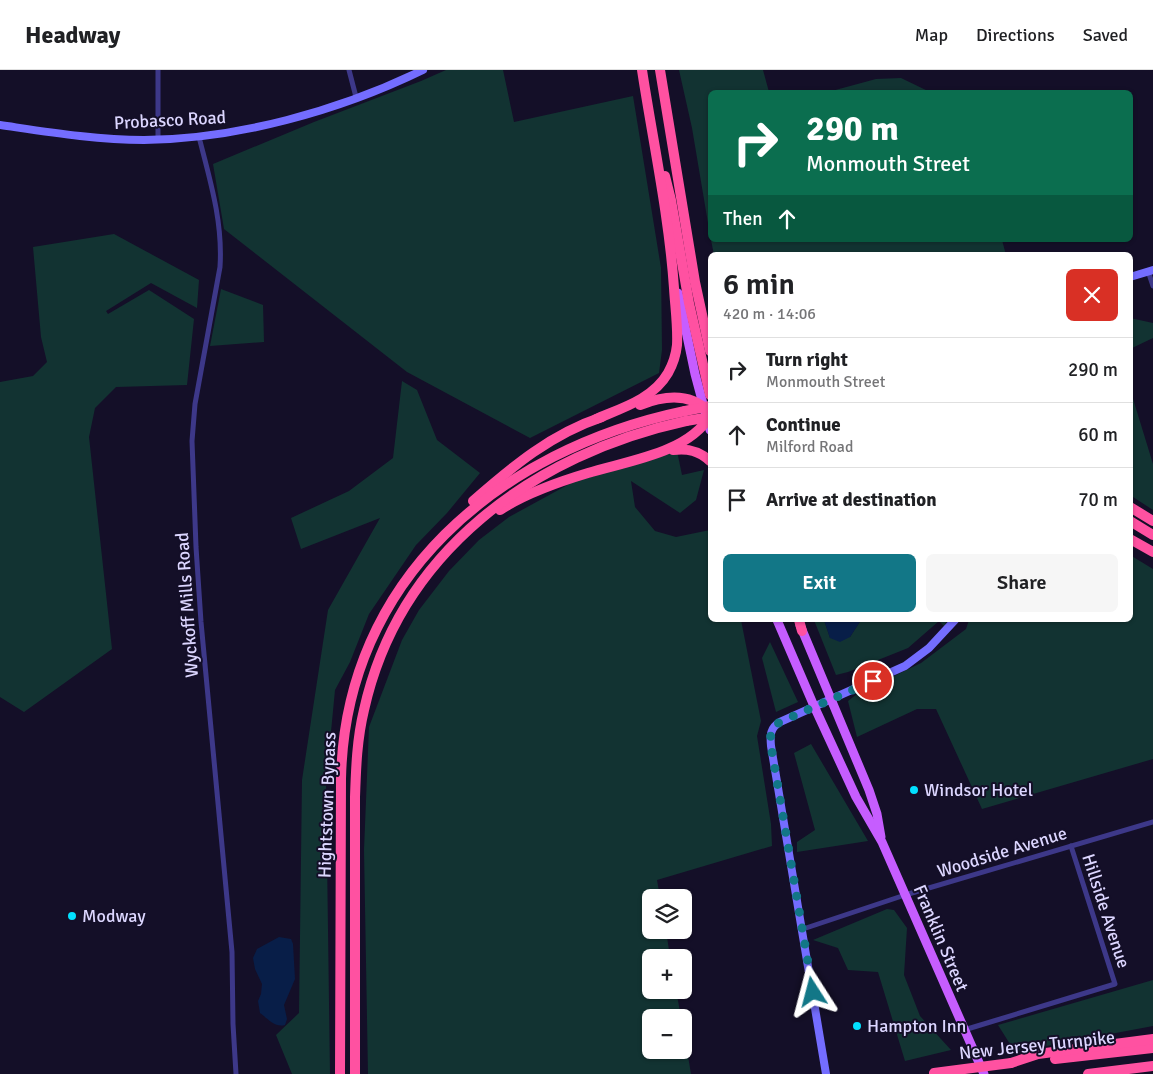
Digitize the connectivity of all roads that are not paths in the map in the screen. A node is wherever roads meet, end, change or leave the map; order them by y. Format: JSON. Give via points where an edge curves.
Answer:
{"nodes":[{"id":1,"x":158,"y":70,"type":"edge"},
{"id":2,"x":349,"y":70,"type":"edge"},
{"id":3,"x":423,"y":70,"type":"edge"},
{"id":4,"x":642,"y":70,"type":"edge"},
{"id":5,"x":660,"y":70,"type":"edge"},
{"id":6,"x":356,"y":97,"type":"junction"},
{"id":7,"x":0,"y":125,"type":"edge"},
{"id":8,"x":651,"y":127,"type":"junction"},
{"id":9,"x":199,"y":137,"type":"junction"},
{"id":10,"x":158,"y":139,"type":"junction"},
{"id":11,"x":684,"y":218,"type":"junction"},
{"id":12,"x":672,"y":258,"type":"junction"},
{"id":13,"x":1151,"y":270,"type":"edge"},
{"id":14,"x":1133,"y":276,"type":"edge"},
{"id":15,"x":1153,"y":286,"type":"edge"},
{"id":16,"x":708,"y":310,"type":"edge"},
{"id":17,"x":708,"y":342,"type":"edge"},
{"id":18,"x":708,"y":386,"type":"edge"},
{"id":19,"x":708,"y":411,"type":"edge"},
{"id":20,"x":708,"y":414,"type":"edge"},
{"id":21,"x":708,"y":415,"type":"edge"},
{"id":22,"x":685,"y":416,"type":"junction"},
{"id":23,"x":708,"y":417,"type":"edge"},
{"id":24,"x":596,"y":420,"type":"junction"},
{"id":25,"x":664,"y":450,"type":"junction"},
{"id":26,"x":708,"y":459,"type":"edge"},
{"id":27,"x":1133,"y":509,"type":"edge"},
{"id":28,"x":1153,"y":521,"type":"edge"},
{"id":29,"x":1133,"y":523,"type":"edge"},
{"id":30,"x":1153,"y":535,"type":"edge"},
{"id":31,"x":1133,"y":541,"type":"edge"},
{"id":32,"x":431,"y":548,"type":"junction"},
{"id":33,"x":446,"y":551,"type":"junction"},
{"id":34,"x":1153,"y":552,"type":"edge"},
{"id":35,"x":778,"y":622,"type":"edge"},
{"id":36,"x":799,"y":622,"type":"edge"},
{"id":37,"x":953,"y":622,"type":"edge"},
{"id":38,"x":802,"y":631,"type":"joint"},
{"id":39,"x":830,"y":699,"type":"junction"},
{"id":40,"x":814,"y":706,"type":"junction"},
{"id":41,"x":1153,"y":822,"type":"edge"},
{"id":42,"x":882,"y":842,"type":"junction"},
{"id":43,"x":1071,"y":846,"type":"junction"},
{"id":44,"x":905,"y":895,"type":"junction"},
{"id":45,"x":803,"y":929,"type":"junction"},
{"id":46,"x":964,"y":1030,"type":"junction"},
{"id":47,"x":1153,"y":1039,"type":"edge"},
{"id":48,"x":1153,"y":1048,"type":"edge"},
{"id":49,"x":1011,"y":1063,"type":"junction"},
{"id":50,"x":1153,"y":1066,"type":"edge"},
{"id":51,"x":929,"y":1073,"type":"edge"},
{"id":52,"x":236,"y":1074,"type":"edge"},
{"id":53,"x":340,"y":1074,"type":"edge"},
{"id":54,"x":355,"y":1074,"type":"edge"},
{"id":55,"x":826,"y":1074,"type":"edge"},
{"id":56,"x":984,"y":1074,"type":"edge"},
{"id":57,"x":1088,"y":1074,"type":"edge"}],
"edges":[{"from":1,"to":10,"type":"street"},
{"from":2,"to":6,"type":"street"},
{"from":3,"to":6,"type":"street","name":"Probasco Road"},
{"from":4,"to":8,"type":"highway"},
{"from":5,"to":11,"type":"highway"},
{"from":6,"to":9,"type":"street","name":"Probasco Road","via":[[267,125]]},
{"from":7,"to":10,"type":"street","name":"Probasco Road","via":[[87,137]]},
{"from":8,"to":12,"type":"highway"},
{"from":8,"to":18,"type":"highway","via":[[671,200]]},
{"from":9,"to":10,"type":"street","name":"Probasco Road"},
{"from":9,"to":52,"type":"street","name":"Wyckoff Mills Road","via":[[217,211],[221,252],[192,423],[196,547],[232,952]]},
{"from":11,"to":16,"type":"highway","via":[[700,268]]},
{"from":11,"to":17,"type":"highway"},
{"from":12,"to":19,"type":"main road","via":[[684,323]]},
{"from":12,"to":24,"type":"highway","via":[[677,338],[670,369],[647,396]]},
{"from":13,"to":14,"type":"street"},
{"from":13,"to":15,"type":"street"},
{"from":20,"to":24,"type":"highway","via":[[695,401],[663,398]]},
{"from":21,"to":22,"type":"highway","name":"Hightstown Bypass","bridge":true},
{"from":22,"to":32,"type":"highway","name":"Hightstown Bypass","via":[[645,420],[542,463],[479,504]]},
{"from":22,"to":33,"type":"highway","name":"Hightstown Bypass","via":[[608,444],[550,471],[490,510]]},
{"from":23,"to":25,"type":"highway","via":[[701,429],[689,439]]},
{"from":24,"to":32,"type":"highway","via":[[554,438],[518,462],[450,522]]},
{"from":25,"to":26,"type":"highway","via":[[687,449]]},
{"from":25,"to":33,"type":"highway","via":[[524,496],[495,513]]},
{"from":27,"to":28,"type":"highway"},
{"from":29,"to":30,"type":"highway"},
{"from":31,"to":34,"type":"highway"},
{"from":32,"to":53,"type":"highway","name":"Hightstown Bypass","via":[[397,592],[375,630],[356,681],[346,724],[341,779]]},
{"from":33,"to":54,"type":"highway","name":"Hightstown Bypass","via":[[418,585],[390,633],[372,678],[360,726],[355,791]]},
{"from":35,"to":40,"type":"main road"},
{"from":36,"to":38,"type":"highway"},
{"from":37,"to":39,"type":"street","via":[[929,648],[905,666]]},
{"from":38,"to":39,"type":"main road"},
{"from":39,"to":40,"type":"street"},
{"from":39,"to":42,"type":"main road","via":[[877,814]]},
{"from":40,"to":42,"type":"main road","via":[[856,796]]},
{"from":40,"to":45,"type":"street","via":[[775,725],[770,737]]},
{"from":41,"to":43,"type":"street","name":"Woodside Avenue"},
{"from":42,"to":44,"type":"main road","name":"Franklin Street"},
{"from":43,"to":44,"type":"street","name":"Woodside Avenue"},
{"from":43,"to":46,"type":"street","name":"Hillside Avenue","via":[[1116,984]]},
{"from":44,"to":45,"type":"street","name":"Woodside Avenue"},
{"from":44,"to":46,"type":"main road","name":"Franklin Street"},
{"from":45,"to":55,"type":"street"},
{"from":46,"to":56,"type":"main road","name":"Franklin Street"},
{"from":47,"to":49,"type":"highway","via":[[1038,1054]]},
{"from":48,"to":49,"type":"highway","name":"New Jersey Turnpike"},
{"from":49,"to":51,"type":"highway","name":"New Jersey Turnpike","bridge":true},
{"from":50,"to":57,"type":"highway"}]}
